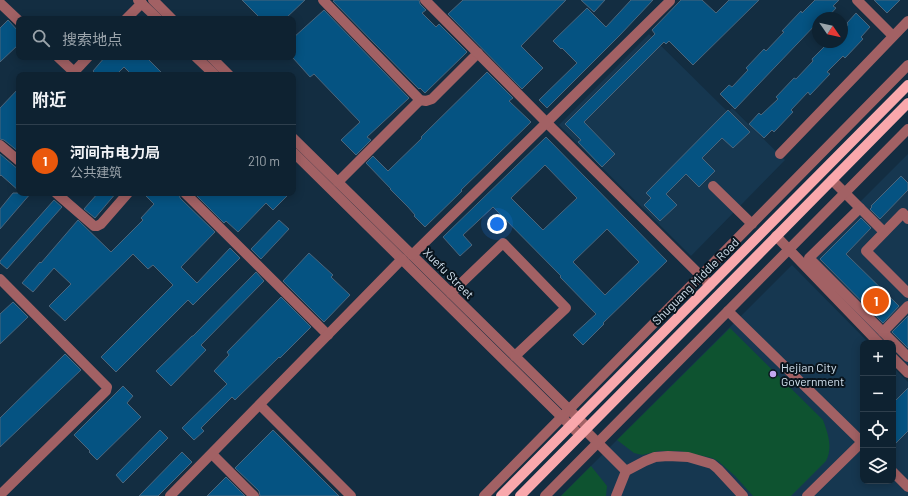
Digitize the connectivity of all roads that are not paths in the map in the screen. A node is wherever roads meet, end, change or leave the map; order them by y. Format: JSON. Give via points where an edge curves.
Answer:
{"nodes":[{"id":1,"x":153,"y":0,"type":"edge"},
{"id":2,"x":323,"y":0,"type":"edge"},
{"id":3,"x":426,"y":0,"type":"edge"},
{"id":4,"x":857,"y":0,"type":"edge"},
{"id":5,"x":670,"y":1,"type":"edge"},
{"id":6,"x":140,"y":2,"type":"edge"},
{"id":7,"x":0,"y":3,"type":"edge"},
{"id":8,"x":128,"y":16,"type":"edge"},
{"id":9,"x":155,"y":16,"type":"edge"},
{"id":10,"x":169,"y":16,"type":"edge"},
{"id":11,"x":16,"y":17,"type":"edge"},
{"id":12,"x":908,"y":21,"type":"edge"},
{"id":13,"x":893,"y":36,"type":"junction"},
{"id":14,"x":478,"y":54,"type":"junction"},
{"id":15,"x":61,"y":60,"type":"edge"},
{"id":16,"x":85,"y":60,"type":"edge"},
{"id":17,"x":199,"y":60,"type":"edge"},
{"id":18,"x":214,"y":60,"type":"edge"},
{"id":19,"x":908,"y":65,"type":"edge"},
{"id":20,"x":74,"y":72,"type":"edge"},
{"id":21,"x":74,"y":72,"type":"edge"},
{"id":22,"x":212,"y":72,"type":"edge"},
{"id":23,"x":226,"y":72,"type":"edge"},
{"id":24,"x":908,"y":85,"type":"edge"},
{"id":25,"x":420,"y":100,"type":"junction"},
{"id":26,"x":908,"y":103,"type":"edge"},
{"id":27,"x":546,"y":122,"type":"junction"},
{"id":28,"x":908,"y":129,"type":"edge"},
{"id":29,"x":296,"y":141,"type":"edge"},
{"id":30,"x":0,"y":145,"type":"edge"},
{"id":31,"x":780,"y":154,"type":"dead end"},
{"id":32,"x":296,"y":155,"type":"edge"},
{"id":33,"x":16,"y":158,"type":"edge"},
{"id":34,"x":832,"y":180,"type":"junction"},
{"id":35,"x":338,"y":182,"type":"junction"},
{"id":36,"x":713,"y":186,"type":"dead end"},
{"id":37,"x":845,"y":192,"type":"junction"},
{"id":38,"x":59,"y":196,"type":"edge"},
{"id":39,"x":125,"y":196,"type":"edge"},
{"id":40,"x":189,"y":196,"type":"edge"},
{"id":41,"x":860,"y":208,"type":"junction"},
{"id":42,"x":908,"y":219,"type":"edge"},
{"id":43,"x":752,"y":224,"type":"junction"},
{"id":44,"x":884,"y":232,"type":"junction"},
{"id":45,"x":776,"y":236,"type":"junction"},
{"id":46,"x":788,"y":250,"type":"junction"},
{"id":47,"x":412,"y":255,"type":"junction"},
{"id":48,"x":402,"y":260,"type":"junction"},
{"id":49,"x":700,"y":276,"type":"junction"},
{"id":50,"x":0,"y":279,"type":"edge"},
{"id":51,"x":710,"y":285,"type":"junction"},
{"id":52,"x":451,"y":293,"type":"junction"},
{"id":53,"x":908,"y":293,"type":"edge"},
{"id":54,"x":908,"y":306,"type":"edge"},
{"id":55,"x":728,"y":311,"type":"junction"},
{"id":56,"x":883,"y":332,"type":"junction"},
{"id":57,"x":328,"y":335,"type":"junction"},
{"id":58,"x":876,"y":340,"type":"edge"},
{"id":59,"x":515,"y":356,"type":"junction"},
{"id":60,"x":908,"y":357,"type":"edge"},
{"id":61,"x":896,"y":361,"type":"edge"},
{"id":62,"x":908,"y":373,"type":"edge"},
{"id":63,"x":260,"y":405,"type":"junction"},
{"id":64,"x":565,"y":413,"type":"junction"},
{"id":65,"x":575,"y":422,"type":"junction"},
{"id":66,"x":584,"y":431,"type":"junction"},
{"id":67,"x":860,"y":440,"type":"edge"},
{"id":68,"x":598,"y":443,"type":"junction"},
{"id":69,"x":860,"y":444,"type":"edge"},
{"id":70,"x":212,"y":454,"type":"junction"},
{"id":71,"x":626,"y":472,"type":"junction"},
{"id":72,"x":896,"y":475,"type":"edge"},
{"id":73,"x":908,"y":487,"type":"edge"},
{"id":74,"x":0,"y":495,"type":"edge"},
{"id":75,"x":349,"y":495,"type":"edge"},
{"id":76,"x":170,"y":496,"type":"edge"},
{"id":77,"x":254,"y":496,"type":"edge"},
{"id":78,"x":484,"y":496,"type":"edge"},
{"id":79,"x":501,"y":496,"type":"edge"},
{"id":80,"x":520,"y":496,"type":"edge"},
{"id":81,"x":545,"y":496,"type":"edge"},
{"id":82,"x":616,"y":496,"type":"edge"},
{"id":83,"x":743,"y":496,"type":"edge"},
{"id":84,"x":807,"y":496,"type":"edge"}],
"edges":[{"from":1,"to":10,"type":"street"},
{"from":2,"to":25,"type":"street"},
{"from":3,"to":14,"type":"street"},
{"from":4,"to":13,"type":"street"},
{"from":5,"to":27,"type":"street"},
{"from":6,"to":8,"type":"street"},
{"from":6,"to":9,"type":"street"},
{"from":7,"to":11,"type":"street"},
{"from":12,"to":13,"type":"street"},
{"from":13,"to":31,"type":"street"},
{"from":14,"to":25,"type":"street","via":[[432,99]]},
{"from":14,"to":27,"type":"street"},
{"from":15,"to":21,"type":"street"},
{"from":16,"to":20,"type":"street"},
{"from":17,"to":22,"type":"street"},
{"from":18,"to":23,"type":"street"},
{"from":19,"to":43,"type":"street"},
{"from":24,"to":51,"type":"main road","name":"Shuguang Middle Road"},
{"from":25,"to":35,"type":"street"},
{"from":26,"to":34,"type":"main road"},
{"from":27,"to":47,"type":"street"},
{"from":27,"to":49,"type":"street"},
{"from":28,"to":37,"type":"street"},
{"from":29,"to":35,"type":"street","name":"Xuefu Street"},
{"from":30,"to":33,"type":"street"},
{"from":32,"to":48,"type":"street","name":"Xuefu Street"},
{"from":34,"to":37,"type":"street"},
{"from":34,"to":45,"type":"main road"},
{"from":35,"to":47,"type":"street","name":"Xuefu Street"},
{"from":36,"to":43,"type":"street"},
{"from":37,"to":41,"type":"street"},
{"from":37,"to":46,"type":"street"},
{"from":38,"to":39,"type":"street","via":[[97,226]]},
{"from":40,"to":57,"type":"street"},
{"from":41,"to":44,"type":"street"},
{"from":41,"to":56,"type":"street","via":[[809,258]]},
{"from":42,"to":44,"type":"street","via":[[902,213]]},
{"from":43,"to":49,"type":"street"},
{"from":44,"to":53,"type":"street","via":[[866,251]]},
{"from":45,"to":46,"type":"street"},
{"from":45,"to":66,"type":"main road"},
{"from":46,"to":55,"type":"street"},
{"from":46,"to":58,"type":"street"},
{"from":47,"to":52,"type":"street","name":"Xuefu Street"},
{"from":48,"to":57,"type":"street"},
{"from":48,"to":64,"type":"street","name":"Xuefu Street"},
{"from":49,"to":51,"type":"street"},
{"from":49,"to":64,"type":"street"},
{"from":50,"to":74,"type":"street","via":[[107,387],[106,391]]},
{"from":51,"to":65,"type":"main road","name":"Shuguang Middle Road"},
{"from":52,"to":59,"type":"street","name":"Xuefu Street"},
{"from":52,"to":59,"type":"street","via":[[503,242],[566,308]]},
{"from":54,"to":56,"type":"street"},
{"from":55,"to":67,"type":"street"},
{"from":55,"to":68,"type":"street"},
{"from":56,"to":60,"type":"street"},
{"from":57,"to":63,"type":"street"},
{"from":59,"to":64,"type":"street","name":"Xuefu Street"},
{"from":61,"to":62,"type":"street"},
{"from":63,"to":70,"type":"street"},
{"from":63,"to":75,"type":"street"},
{"from":64,"to":65,"type":"street","name":"Xuefu Street"},
{"from":64,"to":78,"type":"street"},
{"from":65,"to":66,"type":"street","name":"Xuefu Street"},
{"from":65,"to":79,"type":"main road","name":"Shuguang Middle Road"},
{"from":66,"to":68,"type":"street","name":"Xuefu Street"},
{"from":66,"to":80,"type":"main road"},
{"from":68,"to":71,"type":"street","name":"Xuefu Street"},
{"from":68,"to":81,"type":"street"},
{"from":69,"to":84,"type":"street"},
{"from":70,"to":76,"type":"street"},
{"from":70,"to":77,"type":"street"},
{"from":71,"to":82,"type":"street"},
{"from":71,"to":83,"type":"street","via":[[655,457],[688,458],[712,464]]},
{"from":72,"to":73,"type":"street"}]}
